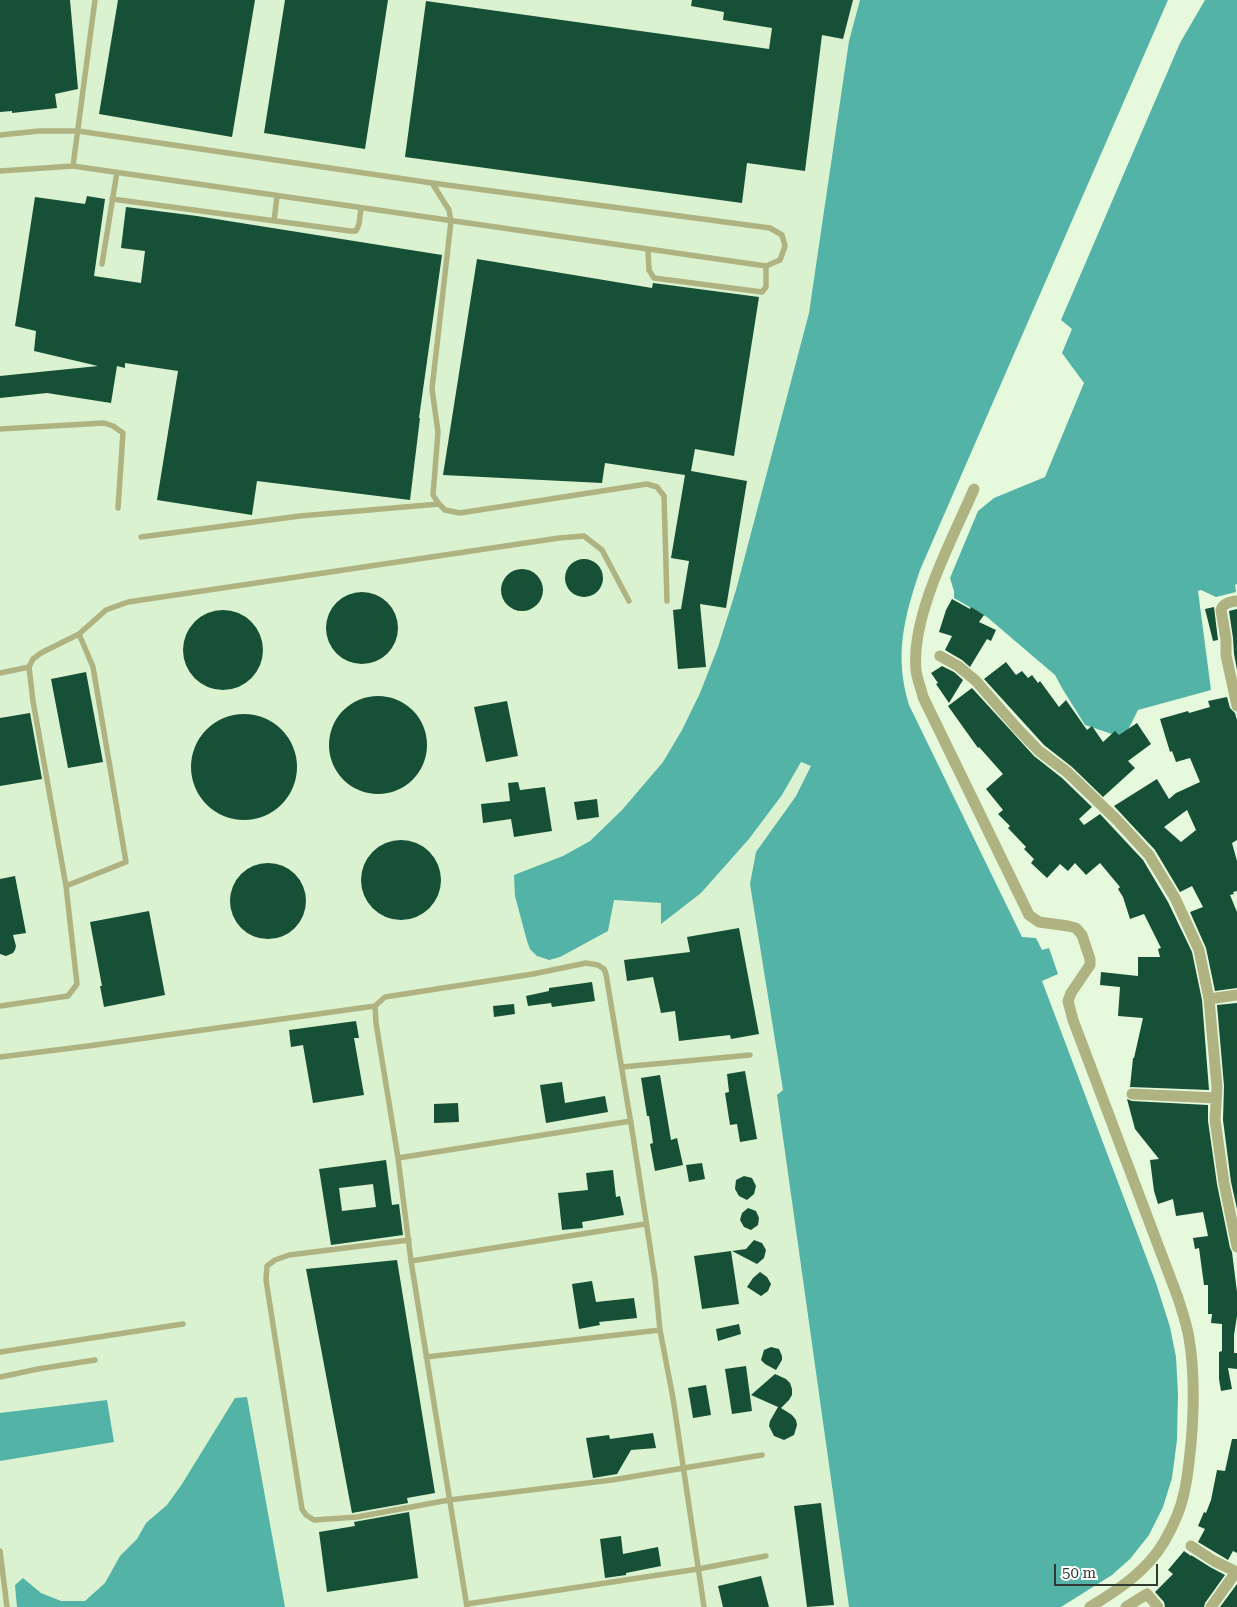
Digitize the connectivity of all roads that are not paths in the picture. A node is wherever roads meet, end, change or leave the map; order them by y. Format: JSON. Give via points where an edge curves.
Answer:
{"nodes":[{"id":1,"x":95,"y":0,"type":"edge"},
{"id":2,"x":78,"y":131,"type":"junction"},
{"id":3,"x":0,"y":136,"type":"edge"},
{"id":4,"x":72,"y":166,"type":"junction"},
{"id":5,"x":0,"y":171,"type":"edge"},
{"id":6,"x":117,"y":172,"type":"junction"},
{"id":7,"x":432,"y":184,"type":"junction"},
{"id":8,"x":278,"y":196,"type":"junction"},
{"id":9,"x":112,"y":199,"type":"junction"},
{"id":10,"x":361,"y":208,"type":"junction"},
{"id":11,"x":274,"y":221,"type":"junction"},
{"id":12,"x":451,"y":221,"type":"junction"},
{"id":13,"x":648,"y":250,"type":"junction"},
{"id":14,"x":102,"y":264,"type":"dead end"},
{"id":15,"x":766,"y":266,"type":"junction"},
{"id":16,"x":0,"y":429,"type":"edge"},
{"id":17,"x":974,"y":488,"type":"dead end"},
{"id":18,"x":439,"y":504,"type":"junction"},
{"id":19,"x":118,"y":508,"type":"dead end"},
{"id":20,"x":141,"y":537,"type":"dead end"},
{"id":21,"x":629,"y":601,"type":"dead end"},
{"id":22,"x":667,"y":601,"type":"dead end"},
{"id":23,"x":1237,"y":601,"type":"edge"},
{"id":24,"x":79,"y":634,"type":"junction"},
{"id":25,"x":940,"y":656,"type":"dead end"},
{"id":26,"x":29,"y":667,"type":"junction"},
{"id":27,"x":0,"y":673,"type":"edge"},
{"id":28,"x":1235,"y":689,"type":"edge"},
{"id":29,"x":1237,"y":706,"type":"edge"},
{"id":30,"x":66,"y":886,"type":"junction"},
{"id":31,"x":1237,"y":995,"type":"edge"},
{"id":32,"x":1210,"y":999,"type":"junction"},
{"id":33,"x":0,"y":1006,"type":"edge"},
{"id":34,"x":375,"y":1006,"type":"junction"},
{"id":35,"x":750,"y":1055,"type":"dead end"},
{"id":36,"x":0,"y":1057,"type":"edge"},
{"id":37,"x":622,"y":1067,"type":"junction"},
{"id":38,"x":1132,"y":1094,"type":"dead end"},
{"id":39,"x":1216,"y":1098,"type":"junction"},
{"id":40,"x":631,"y":1121,"type":"junction"},
{"id":41,"x":398,"y":1158,"type":"junction"},
{"id":42,"x":1235,"y":1222,"type":"edge"},
{"id":43,"x":645,"y":1224,"type":"junction"},
{"id":44,"x":409,"y":1240,"type":"junction"},
{"id":45,"x":1237,"y":1246,"type":"edge"},
{"id":46,"x":411,"y":1261,"type":"junction"},
{"id":47,"x":183,"y":1324,"type":"dead end"},
{"id":48,"x":660,"y":1330,"type":"junction"},
{"id":49,"x":0,"y":1352,"type":"edge"},
{"id":50,"x":426,"y":1357,"type":"junction"},
{"id":51,"x":95,"y":1360,"type":"dead end"},
{"id":52,"x":0,"y":1377,"type":"edge"},
{"id":53,"x":762,"y":1455,"type":"dead end"},
{"id":54,"x":683,"y":1469,"type":"junction"},
{"id":55,"x":449,"y":1500,"type":"junction"},
{"id":56,"x":1191,"y":1546,"type":"dead end"},
{"id":57,"x":0,"y":1550,"type":"edge"},
{"id":58,"x":766,"y":1556,"type":"dead end"},
{"id":59,"x":698,"y":1569,"type":"junction"},
{"id":60,"x":1236,"y":1572,"type":"edge"},
{"id":61,"x":467,"y":1606,"type":"edge"},
{"id":62,"x":7,"y":1607,"type":"edge"},
{"id":63,"x":704,"y":1607,"type":"edge"},
{"id":64,"x":1090,"y":1607,"type":"edge"},
{"id":65,"x":1126,"y":1607,"type":"edge"},
{"id":66,"x":1158,"y":1607,"type":"edge"},
{"id":67,"x":1211,"y":1607,"type":"edge"}],
"edges":[{"from":1,"to":2,"type":"lane"},
{"from":2,"to":3,"type":"lane"},
{"from":2,"to":4,"type":"lane"},
{"from":2,"to":7,"type":"lane"},
{"from":4,"to":5,"type":"lane"},
{"from":4,"to":6,"type":"lane"},
{"from":6,"to":8,"type":"lane"},
{"from":6,"to":9,"type":"lane"},
{"from":7,"to":12,"type":"lane","via":[[449,210]]},
{"from":7,"to":15,"type":"lane","via":[[770,228],[782,235],[785,246],[780,260]]},
{"from":8,"to":10,"type":"lane"},
{"from":8,"to":11,"type":"lane"},
{"from":9,"to":11,"type":"lane"},
{"from":9,"to":14,"type":"lane"},
{"from":10,"to":11,"type":"lane","via":[[356,231]]},
{"from":10,"to":12,"type":"lane"},
{"from":12,"to":13,"type":"lane"},
{"from":12,"to":18,"type":"lane","via":[[432,388],[438,432],[434,494]]},
{"from":13,"to":15,"type":"lane"},
{"from":13,"to":15,"type":"lane","via":[[649,270],[654,278],[762,292],[766,287]]},
{"from":16,"to":19,"type":"lane","via":[[104,423],[113,426],[123,433]]},
{"from":17,"to":64,"type":"street","via":[[930,589],[916,646],[916,671],[923,697],[1029,915],[1039,922],[1076,928],[1082,935],[1090,965],[1068,1001],[1178,1298],[1189,1336],[1194,1372],[1189,1466],[1177,1515],[1164,1542],[1150,1560],[1128,1582]]},
{"from":18,"to":20,"type":"lane","via":[[300,516]]},
{"from":18,"to":22,"type":"lane","via":[[445,510],[460,513],[647,484],[657,487],[664,496]]},
{"from":21,"to":24,"type":"lane","via":[[602,550],[584,536],[128,602],[106,610]]},
{"from":23,"to":28,"type":"street","via":[[1222,606],[1221,610],[1226,655]]},
{"from":24,"to":26,"type":"lane","via":[[41,652]]},
{"from":24,"to":30,"type":"lane","via":[[93,667],[126,862]]},
{"from":25,"to":32,"type":"street","via":[[976,681],[1039,751],[1098,800],[1149,855],[1175,898],[1199,950]]},
{"from":26,"to":27,"type":"lane"},
{"from":26,"to":30,"type":"lane"},
{"from":28,"to":29,"type":"street"},
{"from":30,"to":33,"type":"lane","via":[[77,984],[68,996]]},
{"from":31,"to":32,"type":"street"},
{"from":32,"to":39,"type":"street"},
{"from":34,"to":36,"type":"lane"},
{"from":34,"to":37,"type":"lane","via":[[385,997],[586,963],[598,965],[606,974]]},
{"from":34,"to":41,"type":"lane"},
{"from":35,"to":37,"type":"lane"},
{"from":37,"to":40,"type":"lane"},
{"from":38,"to":39,"type":"street"},
{"from":39,"to":42,"type":"street","via":[[1215,1120],[1224,1183]]},
{"from":40,"to":41,"type":"lane"},
{"from":40,"to":43,"type":"lane"},
{"from":41,"to":44,"type":"lane"},
{"from":42,"to":45,"type":"street"},
{"from":43,"to":46,"type":"lane"},
{"from":43,"to":48,"type":"lane"},
{"from":44,"to":46,"type":"lane"},
{"from":44,"to":55,"type":"lane","via":[[289,1255],[267,1266],[266,1280],[279,1368],[302,1509],[306,1515],[314,1520],[356,1517]]},
{"from":46,"to":50,"type":"lane"},
{"from":47,"to":49,"type":"lane"},
{"from":48,"to":50,"type":"lane"},
{"from":48,"to":54,"type":"lane"},
{"from":50,"to":55,"type":"lane"},
{"from":51,"to":52,"type":"lane"},
{"from":53,"to":54,"type":"lane"},
{"from":54,"to":55,"type":"lane"},
{"from":54,"to":59,"type":"lane"},
{"from":55,"to":61,"type":"lane"},
{"from":56,"to":60,"type":"street"},
{"from":57,"to":62,"type":"lane"},
{"from":58,"to":59,"type":"lane"},
{"from":59,"to":61,"type":"lane"},
{"from":59,"to":63,"type":"lane"},
{"from":60,"to":67,"type":"street"},
{"from":65,"to":66,"type":"street","via":[[1147,1594]]}]}
